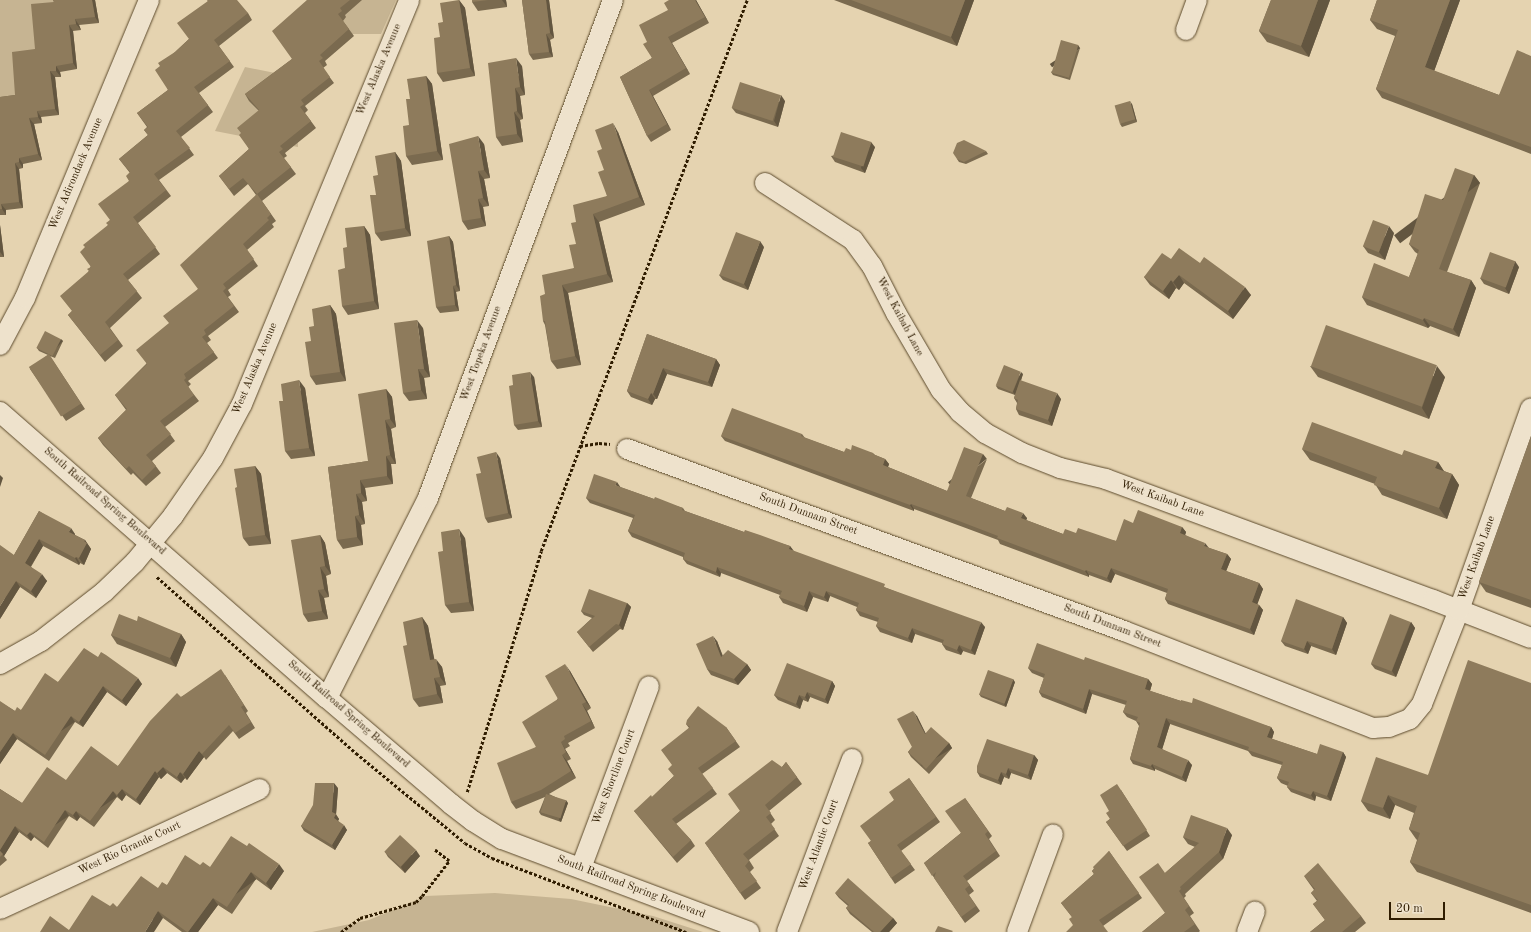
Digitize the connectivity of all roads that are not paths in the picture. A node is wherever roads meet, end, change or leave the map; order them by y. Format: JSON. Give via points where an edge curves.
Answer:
{"nodes":[{"id":1,"x":149,"y":0,"type":"edge"},
{"id":2,"x":409,"y":0,"type":"edge"},
{"id":3,"x":613,"y":0,"type":"edge"},
{"id":4,"x":1197,"y":0,"type":"edge"},
{"id":5,"x":1186,"y":30,"type":"dead end"},
{"id":6,"x":765,"y":183,"type":"dead end"},
{"id":7,"x":0,"y":345,"type":"edge"},
{"id":8,"x":1531,"y":408,"type":"edge"},
{"id":9,"x":0,"y":412,"type":"edge"},
{"id":10,"x":627,"y":449,"type":"road end"},
{"id":11,"x":151,"y":543,"type":"junction"},
{"id":12,"x":1459,"y":610,"type":"junction"},
{"id":13,"x":1531,"y":638,"type":"edge"},
{"id":14,"x":0,"y":664,"type":"edge"},
{"id":15,"x":649,"y":686,"type":"dead end"},
{"id":16,"x":327,"y":698,"type":"junction"},
{"id":17,"x":852,"y":759,"type":"dead end"},
{"id":18,"x":260,"y":789,"type":"dead end"},
{"id":19,"x":1053,"y":834,"type":"dead end"},
{"id":20,"x":581,"y":868,"type":"junction"},
{"id":21,"x":0,"y":909,"type":"edge"},
{"id":22,"x":1255,"y":911,"type":"dead end"},
{"id":23,"x":749,"y":932,"type":"edge"},
{"id":24,"x":787,"y":932,"type":"edge"},
{"id":25,"x":1017,"y":932,"type":"edge"},
{"id":26,"x":1247,"y":932,"type":"edge"}],
"edges":[{"from":1,"to":7,"type":"street","name":"West Adirondack Avenue","via":[[25,298]]},
{"from":2,"to":11,"type":"street","name":"West Alaska Avenue","via":[[242,404],[213,458],[174,516]]},
{"from":3,"to":16,"type":"street","name":"West Topeka Avenue","via":[[428,498]]},
{"from":4,"to":5,"type":"street"},
{"from":6,"to":12,"type":"street","name":"West Kaibab Lane","via":[[853,240],[872,266],[941,390],[960,412],[985,434],[1022,453],[1060,468],[1106,480]]},
{"from":8,"to":12,"type":"street","name":"West Kaibab Lane"},
{"from":9,"to":11,"type":"street","name":"South Railroad Spring Boulevard"},
{"from":10,"to":12,"type":"street","name":"South Dunnam Street","via":[[1124,631],[1374,728],[1389,727],[1410,719],[1422,704]]},
{"from":11,"to":14,"type":"street","name":"West Alaska Avenue","via":[[104,592],[42,641]]},
{"from":11,"to":16,"type":"street","name":"South Railroad Spring Boulevard"},
{"from":12,"to":13,"type":"street"},
{"from":15,"to":20,"type":"street","name":"West Shortline Court"},
{"from":16,"to":20,"type":"street","name":"South Railroad Spring Boulevard","via":[[473,821],[502,839]]},
{"from":17,"to":24,"type":"street","name":"West Atlantic Court"},
{"from":18,"to":21,"type":"street","name":"West Rio Grande Court"},
{"from":19,"to":25,"type":"street"},
{"from":20,"to":23,"type":"street","name":"South Railroad Spring Boulevard"},
{"from":22,"to":26,"type":"street"}]}
